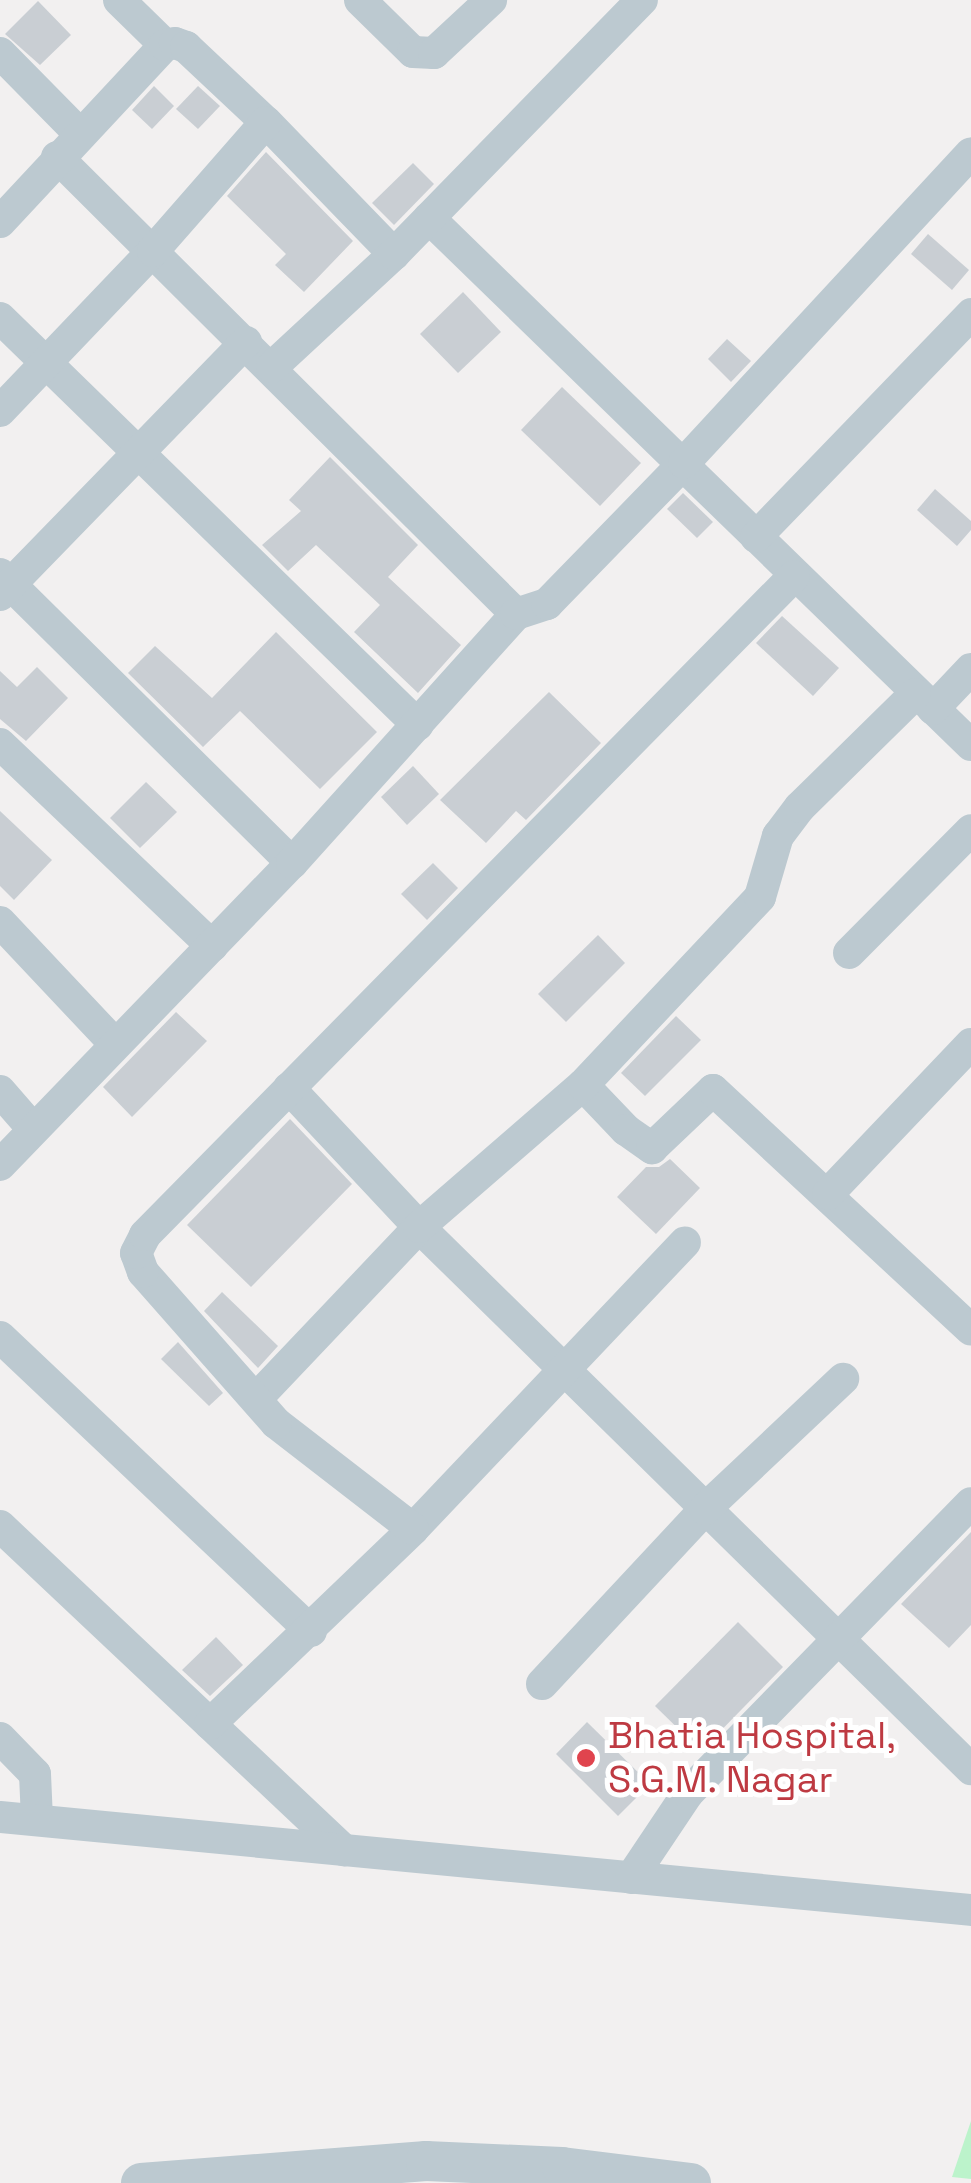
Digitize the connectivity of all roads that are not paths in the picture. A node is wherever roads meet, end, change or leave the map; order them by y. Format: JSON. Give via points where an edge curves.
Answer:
{"nodes":[{"id":1,"x":119,"y":0,"type":"edge"},
{"id":2,"x":360,"y":0,"type":"edge"},
{"id":3,"x":491,"y":0,"type":"edge"},
{"id":4,"x":642,"y":0,"type":"edge"},
{"id":5,"x":165,"y":45,"type":"junction"},
{"id":6,"x":0,"y":53,"type":"edge"},
{"id":7,"x":266,"y":122,"type":"junction"},
{"id":8,"x":69,"y":146,"type":"junction"},
{"id":9,"x":971,"y":153,"type":"edge"},
{"id":10,"x":429,"y":218,"type":"junction"},
{"id":11,"x":0,"y":222,"type":"edge"},
{"id":12,"x":152,"y":251,"type":"junction"},
{"id":13,"x":394,"y":254,"type":"junction"},
{"id":14,"x":971,"y":314,"type":"edge"},
{"id":15,"x":0,"y":318,"type":"edge"},
{"id":16,"x":246,"y":342,"type":"junction"},
{"id":17,"x":47,"y":364,"type":"junction"},
{"id":18,"x":272,"y":368,"type":"junction"},
{"id":19,"x":0,"y":411,"type":"edge"},
{"id":20,"x":141,"y":455,"type":"junction"},
{"id":21,"x":684,"y":463,"type":"junction"},
{"id":22,"x":756,"y":537,"type":"junction"},
{"id":23,"x":794,"y":576,"type":"junction"},
{"id":24,"x":4,"y":585,"type":"edge"},
{"id":25,"x":516,"y":614,"type":"junction"},
{"id":26,"x":971,"y":669,"type":"edge"},
{"id":27,"x":924,"y":701,"type":"junction"},
{"id":28,"x":418,"y":726,"type":"junction"},
{"id":29,"x":0,"y":744,"type":"edge"},
{"id":30,"x":971,"y":746,"type":"edge"},
{"id":31,"x":971,"y":830,"type":"edge"},
{"id":32,"x":292,"y":863,"type":"junction"},
{"id":33,"x":0,"y":922,"type":"edge"},
{"id":34,"x":212,"y":946,"type":"junction"},
{"id":35,"x":850,"y":953,"type":"dead end"},
{"id":36,"x":114,"y":1043,"type":"junction"},
{"id":37,"x":971,"y":1044,"type":"edge"},
{"id":38,"x":584,"y":1085,"type":"junction"},
{"id":39,"x":289,"y":1088,"type":"junction"},
{"id":40,"x":0,"y":1091,"type":"edge"},
{"id":41,"x":33,"y":1129,"type":"junction"},
{"id":42,"x":0,"y":1165,"type":"edge"},
{"id":43,"x":828,"y":1194,"type":"junction"},
{"id":44,"x":419,"y":1227,"type":"junction"},
{"id":45,"x":685,"y":1242,"type":"dead end"},
{"id":46,"x":971,"y":1330,"type":"edge"},
{"id":47,"x":1,"y":1341,"type":"edge"},
{"id":48,"x":564,"y":1370,"type":"junction"},
{"id":49,"x":843,"y":1379,"type":"dead end"},
{"id":50,"x":256,"y":1399,"type":"junction"},
{"id":51,"x":971,"y":1502,"type":"edge"},
{"id":52,"x":706,"y":1509,"type":"junction"},
{"id":53,"x":0,"y":1526,"type":"edge"},
{"id":54,"x":413,"y":1529,"type":"junction"},
{"id":55,"x":311,"y":1631,"type":"junction"},
{"id":56,"x":838,"y":1639,"type":"junction"},
{"id":57,"x":542,"y":1684,"type":"dead end"},
{"id":58,"x":210,"y":1724,"type":"junction"},
{"id":59,"x":0,"y":1738,"type":"edge"},
{"id":60,"x":971,"y":1769,"type":"edge"},
{"id":61,"x":0,"y":1816,"type":"edge"},
{"id":62,"x":37,"y":1820,"type":"junction"},
{"id":63,"x":344,"y":1850,"type":"junction"},
{"id":64,"x":631,"y":1878,"type":"junction"},
{"id":65,"x":971,"y":1910,"type":"edge"},
{"id":66,"x":141,"y":2183,"type":"edge"},
{"id":67,"x":691,"y":2183,"type":"edge"}],
"edges":[{"from":1,"to":5,"type":"street"},
{"from":2,"to":3,"type":"street","via":[[413,52],[434,53]]},
{"from":4,"to":10,"type":"street"},
{"from":5,"to":7,"type":"street","via":[[186,47]]},
{"from":5,"to":8,"type":"street"},
{"from":6,"to":8,"type":"street"},
{"from":7,"to":12,"type":"street"},
{"from":7,"to":13,"type":"street"},
{"from":8,"to":11,"type":"street"},
{"from":8,"to":12,"type":"street"},
{"from":9,"to":21,"type":"street"},
{"from":10,"to":13,"type":"street"},
{"from":10,"to":21,"type":"street"},
{"from":12,"to":16,"type":"street"},
{"from":12,"to":17,"type":"street"},
{"from":13,"to":18,"type":"street"},
{"from":14,"to":22,"type":"street"},
{"from":15,"to":17,"type":"street"},
{"from":16,"to":18,"type":"street"},
{"from":16,"to":20,"type":"street"},
{"from":17,"to":19,"type":"street"},
{"from":17,"to":20,"type":"street"},
{"from":18,"to":25,"type":"street"},
{"from":20,"to":24,"type":"street"},
{"from":20,"to":28,"type":"street"},
{"from":21,"to":22,"type":"street"},
{"from":21,"to":25,"type":"street","via":[[547,604]]},
{"from":22,"to":23,"type":"street"},
{"from":23,"to":27,"type":"street"},
{"from":23,"to":39,"type":"street"},
{"from":24,"to":32,"type":"street"},
{"from":25,"to":28,"type":"street"},
{"from":26,"to":27,"type":"street"},
{"from":27,"to":30,"type":"street"},
{"from":27,"to":38,"type":"street","via":[[800,807],[778,836],[760,897]]},
{"from":28,"to":32,"type":"street"},
{"from":29,"to":34,"type":"street"},
{"from":31,"to":35,"type":"street"},
{"from":32,"to":34,"type":"street"},
{"from":33,"to":36,"type":"street"},
{"from":34,"to":36,"type":"street"},
{"from":36,"to":41,"type":"street"},
{"from":37,"to":43,"type":"street"},
{"from":38,"to":43,"type":"street","via":[[652,1148],[713,1090]]},
{"from":38,"to":44,"type":"street"},
{"from":39,"to":44,"type":"street"},
{"from":39,"to":50,"type":"street","via":[[145,1235],[136,1253],[142,1272]]},
{"from":40,"to":41,"type":"street"},
{"from":41,"to":42,"type":"street"},
{"from":43,"to":46,"type":"street"},
{"from":44,"to":48,"type":"street"},
{"from":44,"to":50,"type":"street"},
{"from":45,"to":48,"type":"street"},
{"from":47,"to":55,"type":"street"},
{"from":48,"to":52,"type":"street"},
{"from":48,"to":54,"type":"street"},
{"from":49,"to":52,"type":"street"},
{"from":50,"to":54,"type":"street","via":[[276,1424]]},
{"from":51,"to":56,"type":"street"},
{"from":52,"to":56,"type":"street"},
{"from":52,"to":57,"type":"street"},
{"from":53,"to":58,"type":"street"},
{"from":54,"to":55,"type":"street"},
{"from":55,"to":58,"type":"street"},
{"from":56,"to":60,"type":"street"},
{"from":56,"to":64,"type":"street","via":[[688,1793]]},
{"from":58,"to":63,"type":"street"},
{"from":59,"to":62,"type":"street","via":[[36,1774]]},
{"from":61,"to":62,"type":"street"},
{"from":62,"to":63,"type":"street"},
{"from":63,"to":64,"type":"street"},
{"from":64,"to":65,"type":"street"},
{"from":66,"to":67,"type":"street","via":[[426,2162],[562,2166]]}]}
